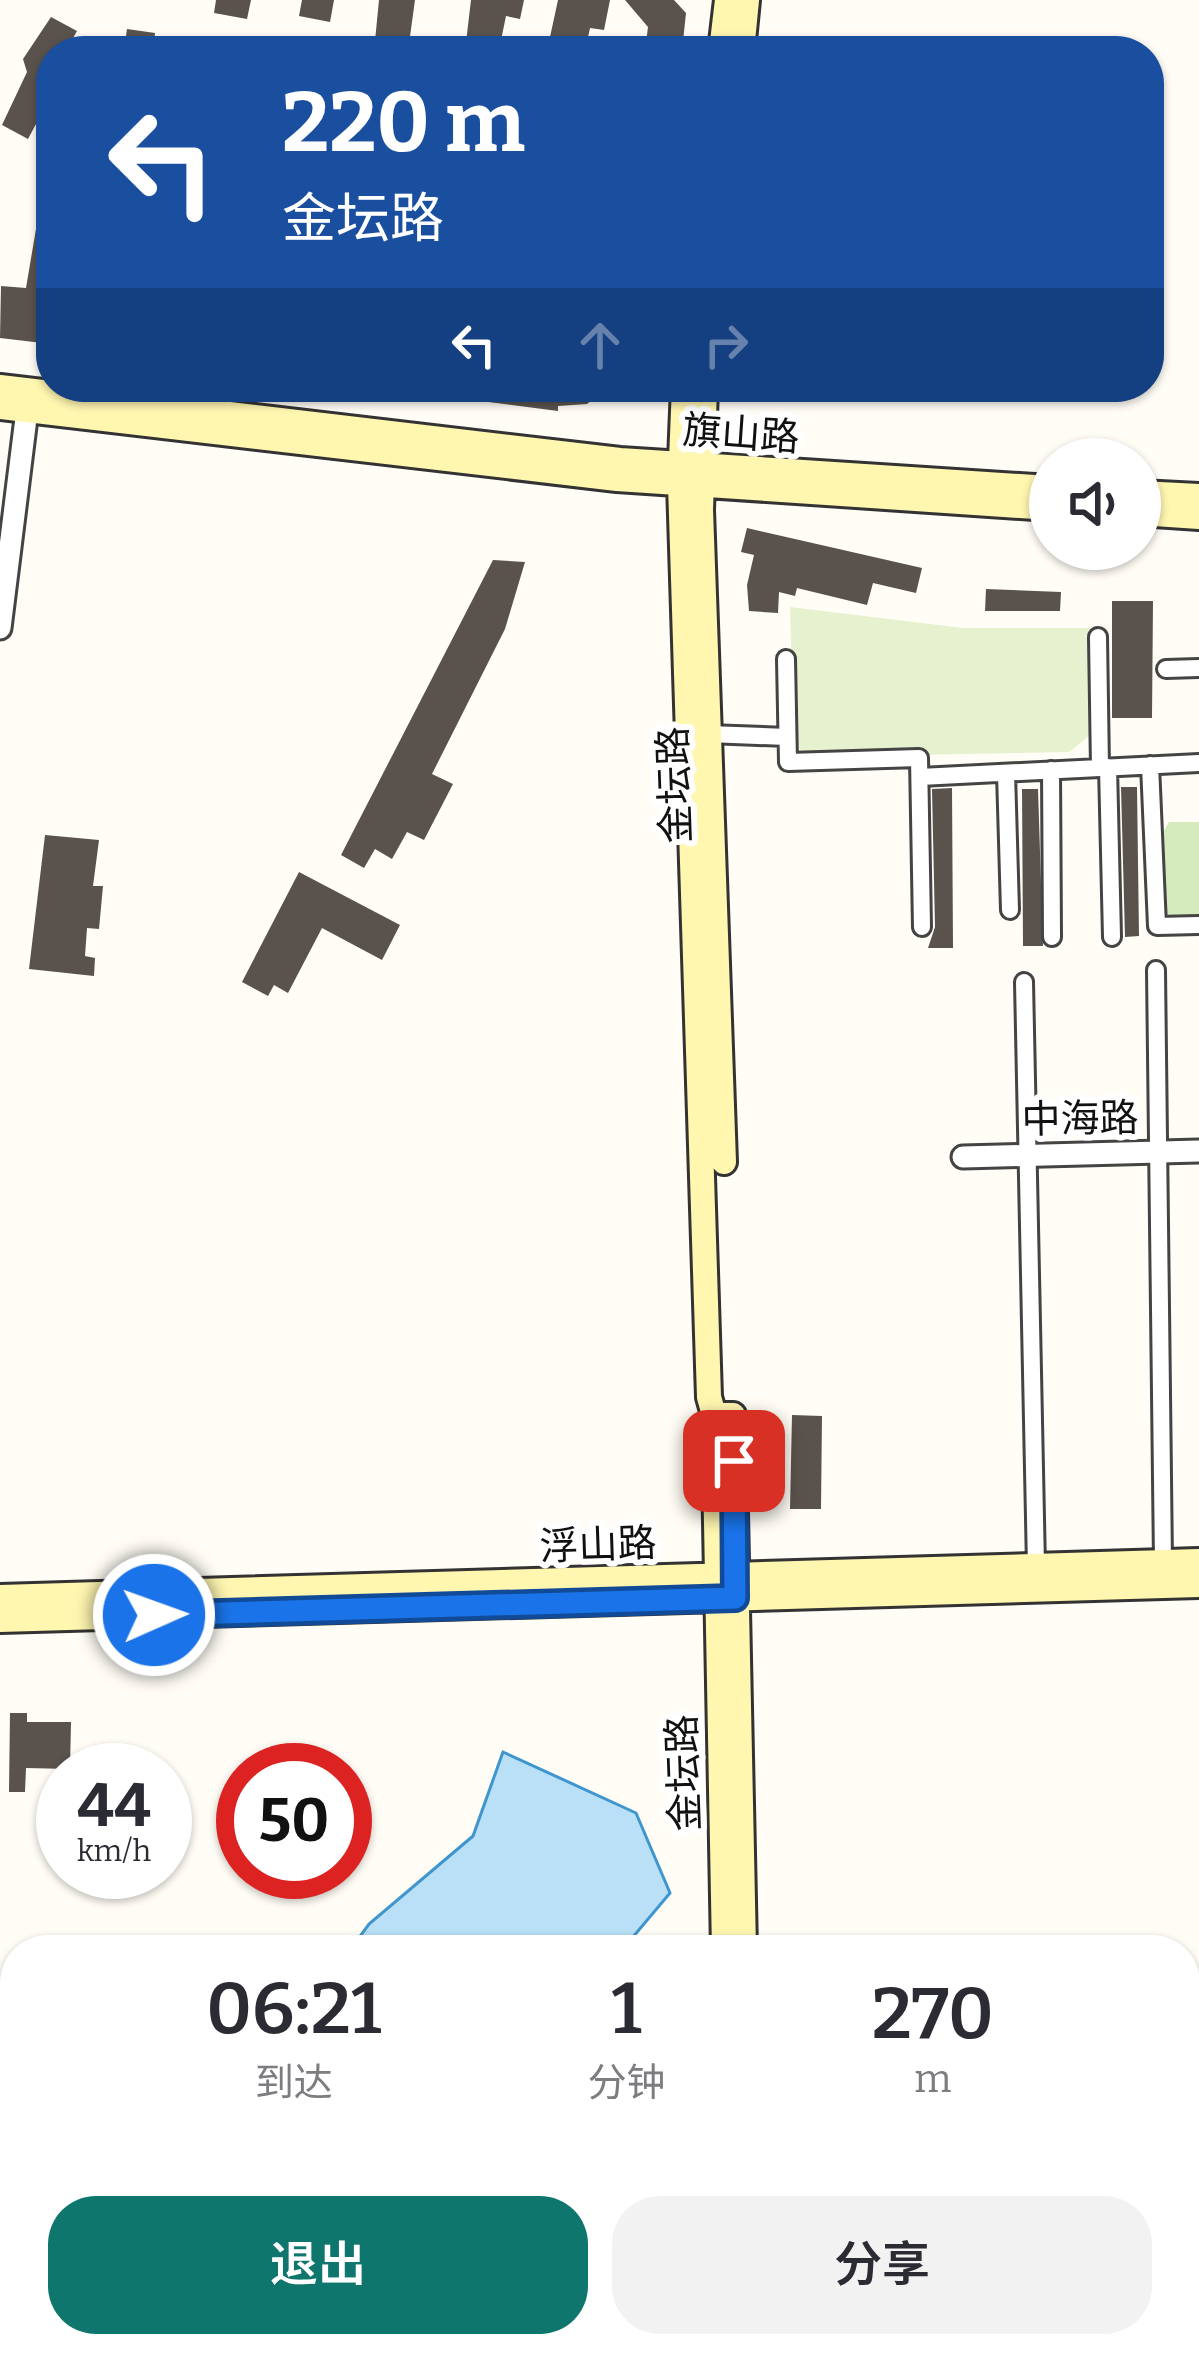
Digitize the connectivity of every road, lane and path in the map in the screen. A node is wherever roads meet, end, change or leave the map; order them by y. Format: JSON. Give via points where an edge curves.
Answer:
{"nodes":[{"id":1,"x":727,"y":0,"type":"edge"},
{"id":2,"x":747,"y":0,"type":"edge"},
{"id":3,"x":723,"y":36,"type":"edge"},
{"id":4,"x":743,"y":36,"type":"edge"},
{"id":5,"x":9,"y":399,"type":"edge"},
{"id":6,"x":685,"y":402,"type":"edge"},
{"id":7,"x":703,"y":402,"type":"edge"},
{"id":8,"x":691,"y":475,"type":"junction"},
{"id":9,"x":1029,"y":487,"type":"edge"},
{"id":10,"x":1161,"y":494,"type":"edge"},
{"id":11,"x":1199,"y":496,"type":"edge"},
{"id":12,"x":1029,"y":506,"type":"edge"},
{"id":13,"x":1161,"y":514,"type":"edge"},
{"id":14,"x":1199,"y":517,"type":"edge"},
{"id":15,"x":0,"y":628,"type":"edge"},
{"id":16,"x":1098,"y":637,"type":"dead end"},
{"id":17,"x":786,"y":658,"type":"dead end"},
{"id":18,"x":1199,"y":668,"type":"edge"},
{"id":19,"x":1166,"y":669,"type":"dead end"},
{"id":20,"x":708,"y":734,"type":"junction"},
{"id":21,"x":788,"y":737,"type":"junction"},
{"id":22,"x":1199,"y":763,"type":"edge"},
{"id":23,"x":1150,"y":765,"type":"junction"},
{"id":24,"x":1104,"y":768,"type":"junction"},
{"id":25,"x":1051,"y":770,"type":"junction"},
{"id":26,"x":1006,"y":772,"type":"junction"},
{"id":27,"x":920,"y":777,"type":"junction"},
{"id":28,"x":1010,"y":910,"type":"dead end"},
{"id":29,"x":1199,"y":925,"type":"edge"},
{"id":30,"x":922,"y":927,"type":"dead end"},
{"id":31,"x":1052,"y":937,"type":"dead end"},
{"id":32,"x":1112,"y":937,"type":"dead end"},
{"id":33,"x":1156,"y":970,"type":"dead end"},
{"id":34,"x":1024,"y":982,"type":"dead end"},
{"id":35,"x":1199,"y":1151,"type":"edge"},
{"id":36,"x":1158,"y":1153,"type":"junction"},
{"id":37,"x":1028,"y":1156,"type":"junction"},
{"id":38,"x":963,"y":1157,"type":"dead end"},
{"id":39,"x":714,"y":1162,"type":"junction"},
{"id":40,"x":1199,"y":1561,"type":"edge"},
{"id":41,"x":1163,"y":1562,"type":"junction"},
{"id":42,"x":1036,"y":1567,"type":"junction"},
{"id":43,"x":1199,"y":1585,"type":"edge"},
{"id":44,"x":725,"y":1588,"type":"junction"},
{"id":45,"x":0,"y":1597,"type":"edge"},
{"id":46,"x":0,"y":1620,"type":"edge"},
{"id":47,"x":724,"y":1935,"type":"edge"},
{"id":48,"x":743,"y":1935,"type":"edge"}],
"edges":[{"from":1,"to":3,"type":"main road"},
{"from":2,"to":4,"type":"main road"},
{"from":5,"to":8,"type":"main road","name":"旗山路"},
{"from":5,"to":15,"type":"street"},
{"from":6,"to":8,"type":"main road","name":"金坛路"},
{"from":7,"to":8,"type":"main road","name":"金坛路"},
{"from":8,"to":9,"type":"main road","name":"旗山路"},
{"from":8,"to":12,"type":"main road","name":"旗山路"},
{"from":8,"to":20,"type":"main road","name":"金坛路"},
{"from":8,"to":39,"type":"main road","name":"金坛路"},
{"from":10,"to":11,"type":"main road"},
{"from":13,"to":14,"type":"main road"},
{"from":16,"to":24,"type":"street"},
{"from":17,"to":21,"type":"street"},
{"from":18,"to":19,"type":"street"},
{"from":20,"to":21,"type":"street"},
{"from":20,"to":39,"type":"main road","name":"金坛路"},
{"from":21,"to":27,"type":"street","via":[[788,762],[919,758]]},
{"from":22,"to":23,"type":"street"},
{"from":23,"to":24,"type":"street"},
{"from":23,"to":29,"type":"street","via":[[1157,926]]},
{"from":24,"to":25,"type":"street"},
{"from":24,"to":32,"type":"street"},
{"from":25,"to":26,"type":"street"},
{"from":25,"to":31,"type":"street"},
{"from":26,"to":27,"type":"street"},
{"from":26,"to":28,"type":"street"},
{"from":27,"to":30,"type":"street"},
{"from":33,"to":36,"type":"street"},
{"from":34,"to":37,"type":"street"},
{"from":35,"to":36,"type":"street","name":"中海路"},
{"from":36,"to":37,"type":"street","name":"中海路"},
{"from":36,"to":41,"type":"street"},
{"from":37,"to":38,"type":"street","name":"中海路"},
{"from":37,"to":42,"type":"street"},
{"from":39,"to":44,"type":"main road","name":"金坛路","via":[[708,1375],[724,1415]]},
{"from":40,"to":41,"type":"main road","name":"浮山路"},
{"from":41,"to":42,"type":"main road","name":"浮山路"},
{"from":42,"to":44,"type":"main road","name":"浮山路"},
{"from":43,"to":44,"type":"main road","name":"浮山路"},
{"from":44,"to":45,"type":"main road","name":"浮山路"},
{"from":44,"to":46,"type":"main road","name":"浮山路"},
{"from":44,"to":47,"type":"main road","name":"金坛路"},
{"from":44,"to":48,"type":"main road","name":"金坛路"}]}
